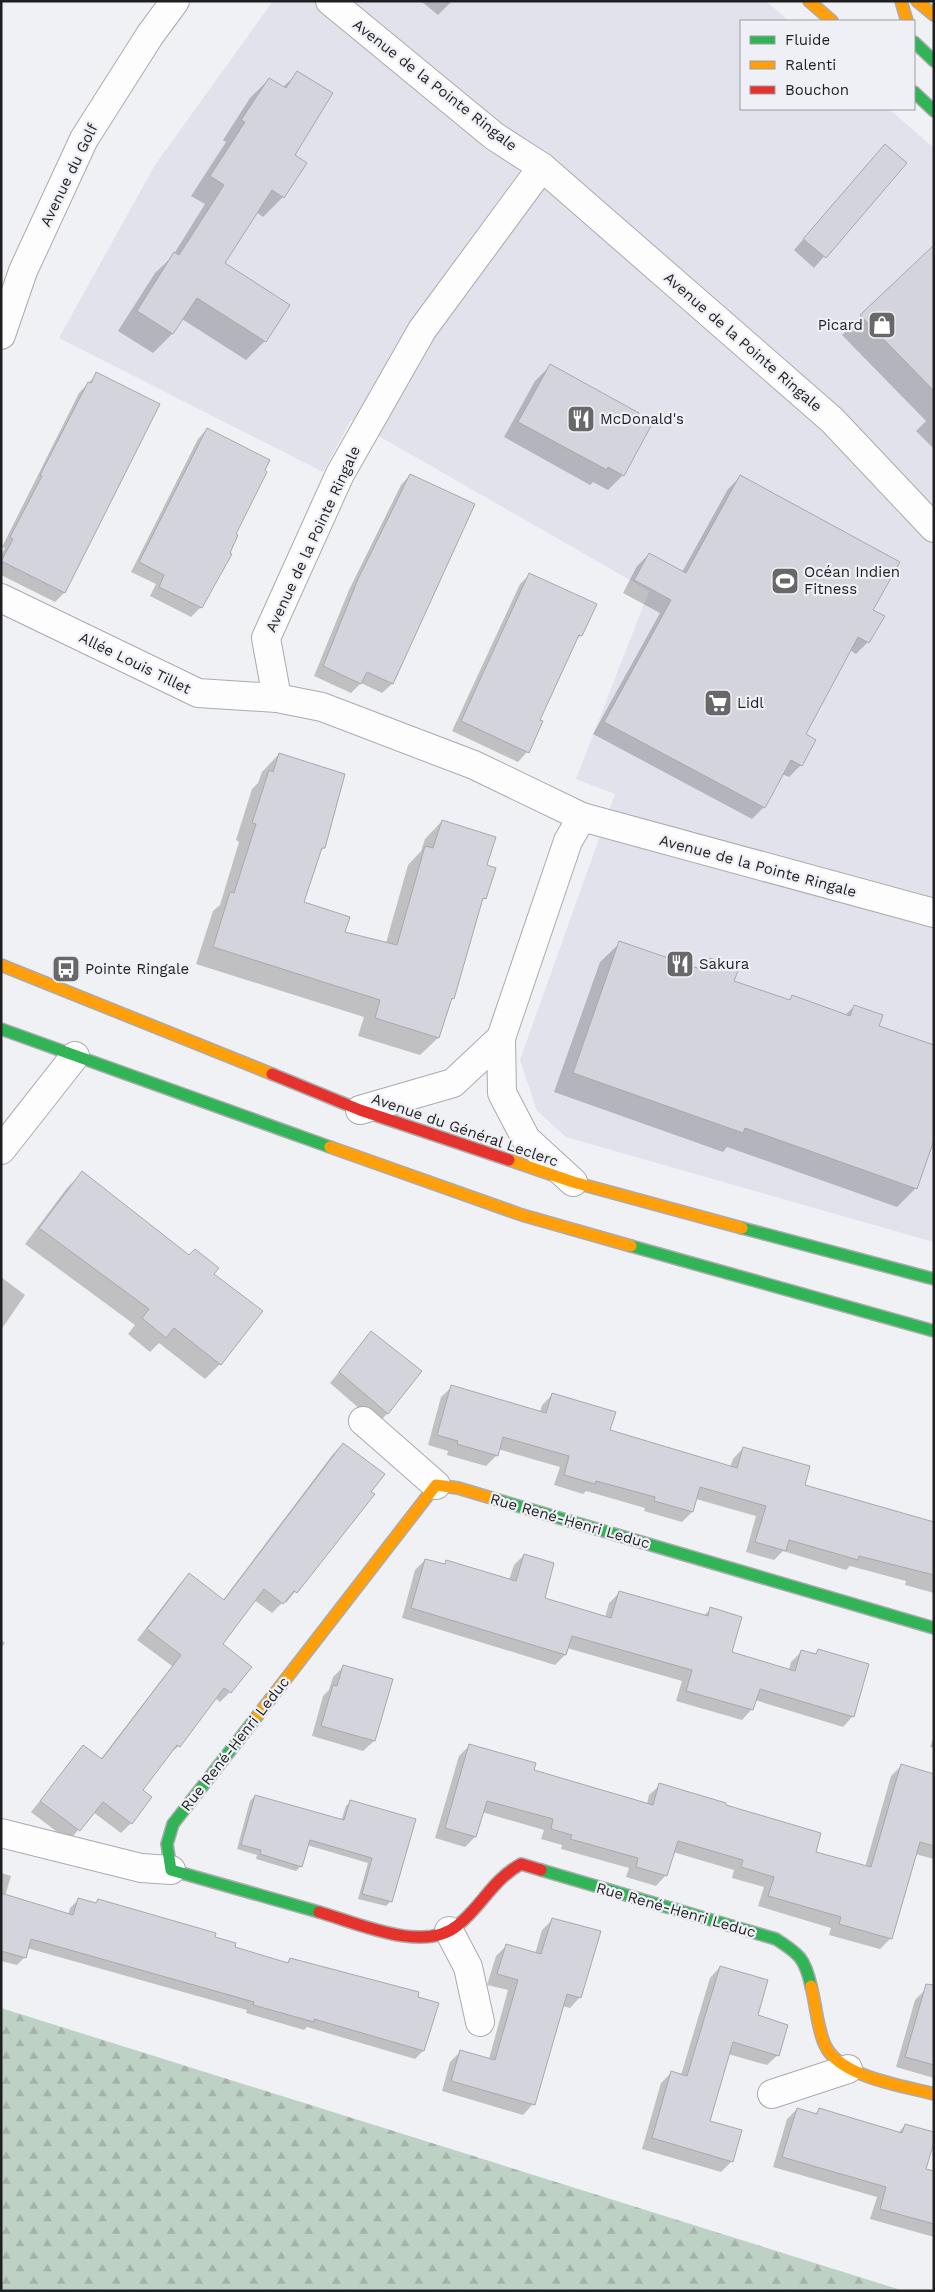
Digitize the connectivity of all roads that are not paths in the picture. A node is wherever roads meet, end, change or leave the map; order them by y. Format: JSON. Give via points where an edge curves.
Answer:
{"nodes":[{"id":1,"x":175,"y":1,"type":"edge"},
{"id":2,"x":330,"y":1,"type":"edge"},
{"id":3,"x":809,"y":1,"type":"edge"},
{"id":4,"x":901,"y":1,"type":"edge"},
{"id":5,"x":916,"y":1,"type":"edge"},
{"id":6,"x":934,"y":15,"type":"edge"},
{"id":7,"x":831,"y":20,"type":"edge"},
{"id":8,"x":907,"y":20,"type":"edge"},
{"id":9,"x":915,"y":43,"type":"edge"},
{"id":10,"x":934,"y":61,"type":"edge"},
{"id":11,"x":915,"y":93,"type":"edge"},
{"id":12,"x":934,"y":111,"type":"edge"},
{"id":13,"x":542,"y":167,"type":"junction"},
{"id":14,"x":1,"y":334,"type":"edge"},
{"id":15,"x":934,"y":528,"type":"edge"},
{"id":16,"x":1,"y":598,"type":"edge"},
{"id":17,"x":277,"y":698,"type":"junction"},
{"id":18,"x":582,"y":817,"type":"junction"},
{"id":19,"x":934,"y":913,"type":"edge"},
{"id":20,"x":1,"y":965,"type":"edge"},
{"id":21,"x":1,"y":1029,"type":"edge"},
{"id":22,"x":501,"y":1038,"type":"junction"},
{"id":23,"x":75,"y":1056,"type":"junction"},
{"id":24,"x":360,"y":1110,"type":"junction"},
{"id":25,"x":1,"y":1150,"type":"edge"},
{"id":26,"x":573,"y":1182,"type":"junction"},
{"id":27,"x":934,"y":1279,"type":"edge"},
{"id":28,"x":934,"y":1332,"type":"edge"},
{"id":29,"x":363,"y":1420,"type":"dead end"},
{"id":30,"x":436,"y":1485,"type":"junction"},
{"id":31,"x":934,"y":1628,"type":"edge"},
{"id":32,"x":1,"y":1833,"type":"edge"},
{"id":33,"x":172,"y":1870,"type":"junction"},
{"id":34,"x":449,"y":1931,"type":"junction"},
{"id":35,"x":480,"y":2022,"type":"dead end"},
{"id":36,"x":848,"y":2069,"type":"junction"},
{"id":37,"x":772,"y":2094,"type":"dead end"},
{"id":38,"x":934,"y":2094,"type":"edge"}],
"edges":[{"from":1,"to":14,"type":"street","name":"Avenue du Golf","via":[[84,138],[23,271]]},
{"from":2,"to":13,"type":"street","name":"Avenue de la Pointe Ringale","via":[[494,136]]},
{"from":3,"to":7,"type":"main road"},
{"from":4,"to":8,"type":"main road"},
{"from":5,"to":6,"type":"main road"},
{"from":9,"to":10,"type":"main road"},
{"from":11,"to":12,"type":"main road"},
{"from":13,"to":15,"type":"street","name":"Avenue de la Pointe Ringale","via":[[832,420]]},
{"from":13,"to":17,"type":"street","name":"Avenue de la Pointe Ringale","via":[[422,330],[340,474],[266,638]]},
{"from":16,"to":17,"type":"street","name":"Allée Louis Tillet","via":[[198,693]]},
{"from":17,"to":18,"type":"street","name":"Avenue de la Pointe Ringale","via":[[322,706],[456,758]]},
{"from":18,"to":19,"type":"street","name":"Avenue de la Pointe Ringale"},
{"from":18,"to":22,"type":"street","via":[[568,841]]},
{"from":20,"to":24,"type":"main road","name":"Avenue du Général Leclerc"},
{"from":21,"to":23,"type":"main road"},
{"from":22,"to":24,"type":"street","via":[[453,1083]]},
{"from":22,"to":26,"type":"street","via":[[502,1093],[526,1140]]},
{"from":23,"to":25,"type":"street"},
{"from":23,"to":28,"type":"main road","via":[[522,1215]]},
{"from":24,"to":26,"type":"main road","name":"Avenue du Général Leclerc"},
{"from":26,"to":27,"type":"main road","name":"Avenue du Général Leclerc"},
{"from":29,"to":30,"type":"street"},
{"from":30,"to":31,"type":"main road","name":"Rue René-Henri Leduc","via":[[458,1488]]},
{"from":30,"to":33,"type":"main road","name":"Rue René-Henri Leduc","via":[[173,1824],[167,1844]]},
{"from":32,"to":33,"type":"street","name":"Rue René-Henri Leduc","via":[[141,1868]]},
{"from":33,"to":34,"type":"main road","name":"Rue René-Henri Leduc","via":[[413,1940],[437,1937]]},
{"from":34,"to":35,"type":"street","via":[[468,1967]]},
{"from":34,"to":36,"type":"main road","name":"Rue René-Henri Leduc","via":[[458,1926],[504,1874],[521,1864],[776,1939],[796,1952],[807,1966],[825,2046],[831,2056]]},
{"from":36,"to":37,"type":"street"},
{"from":36,"to":38,"type":"main road","name":"Rue René-Henri Leduc"}]}
